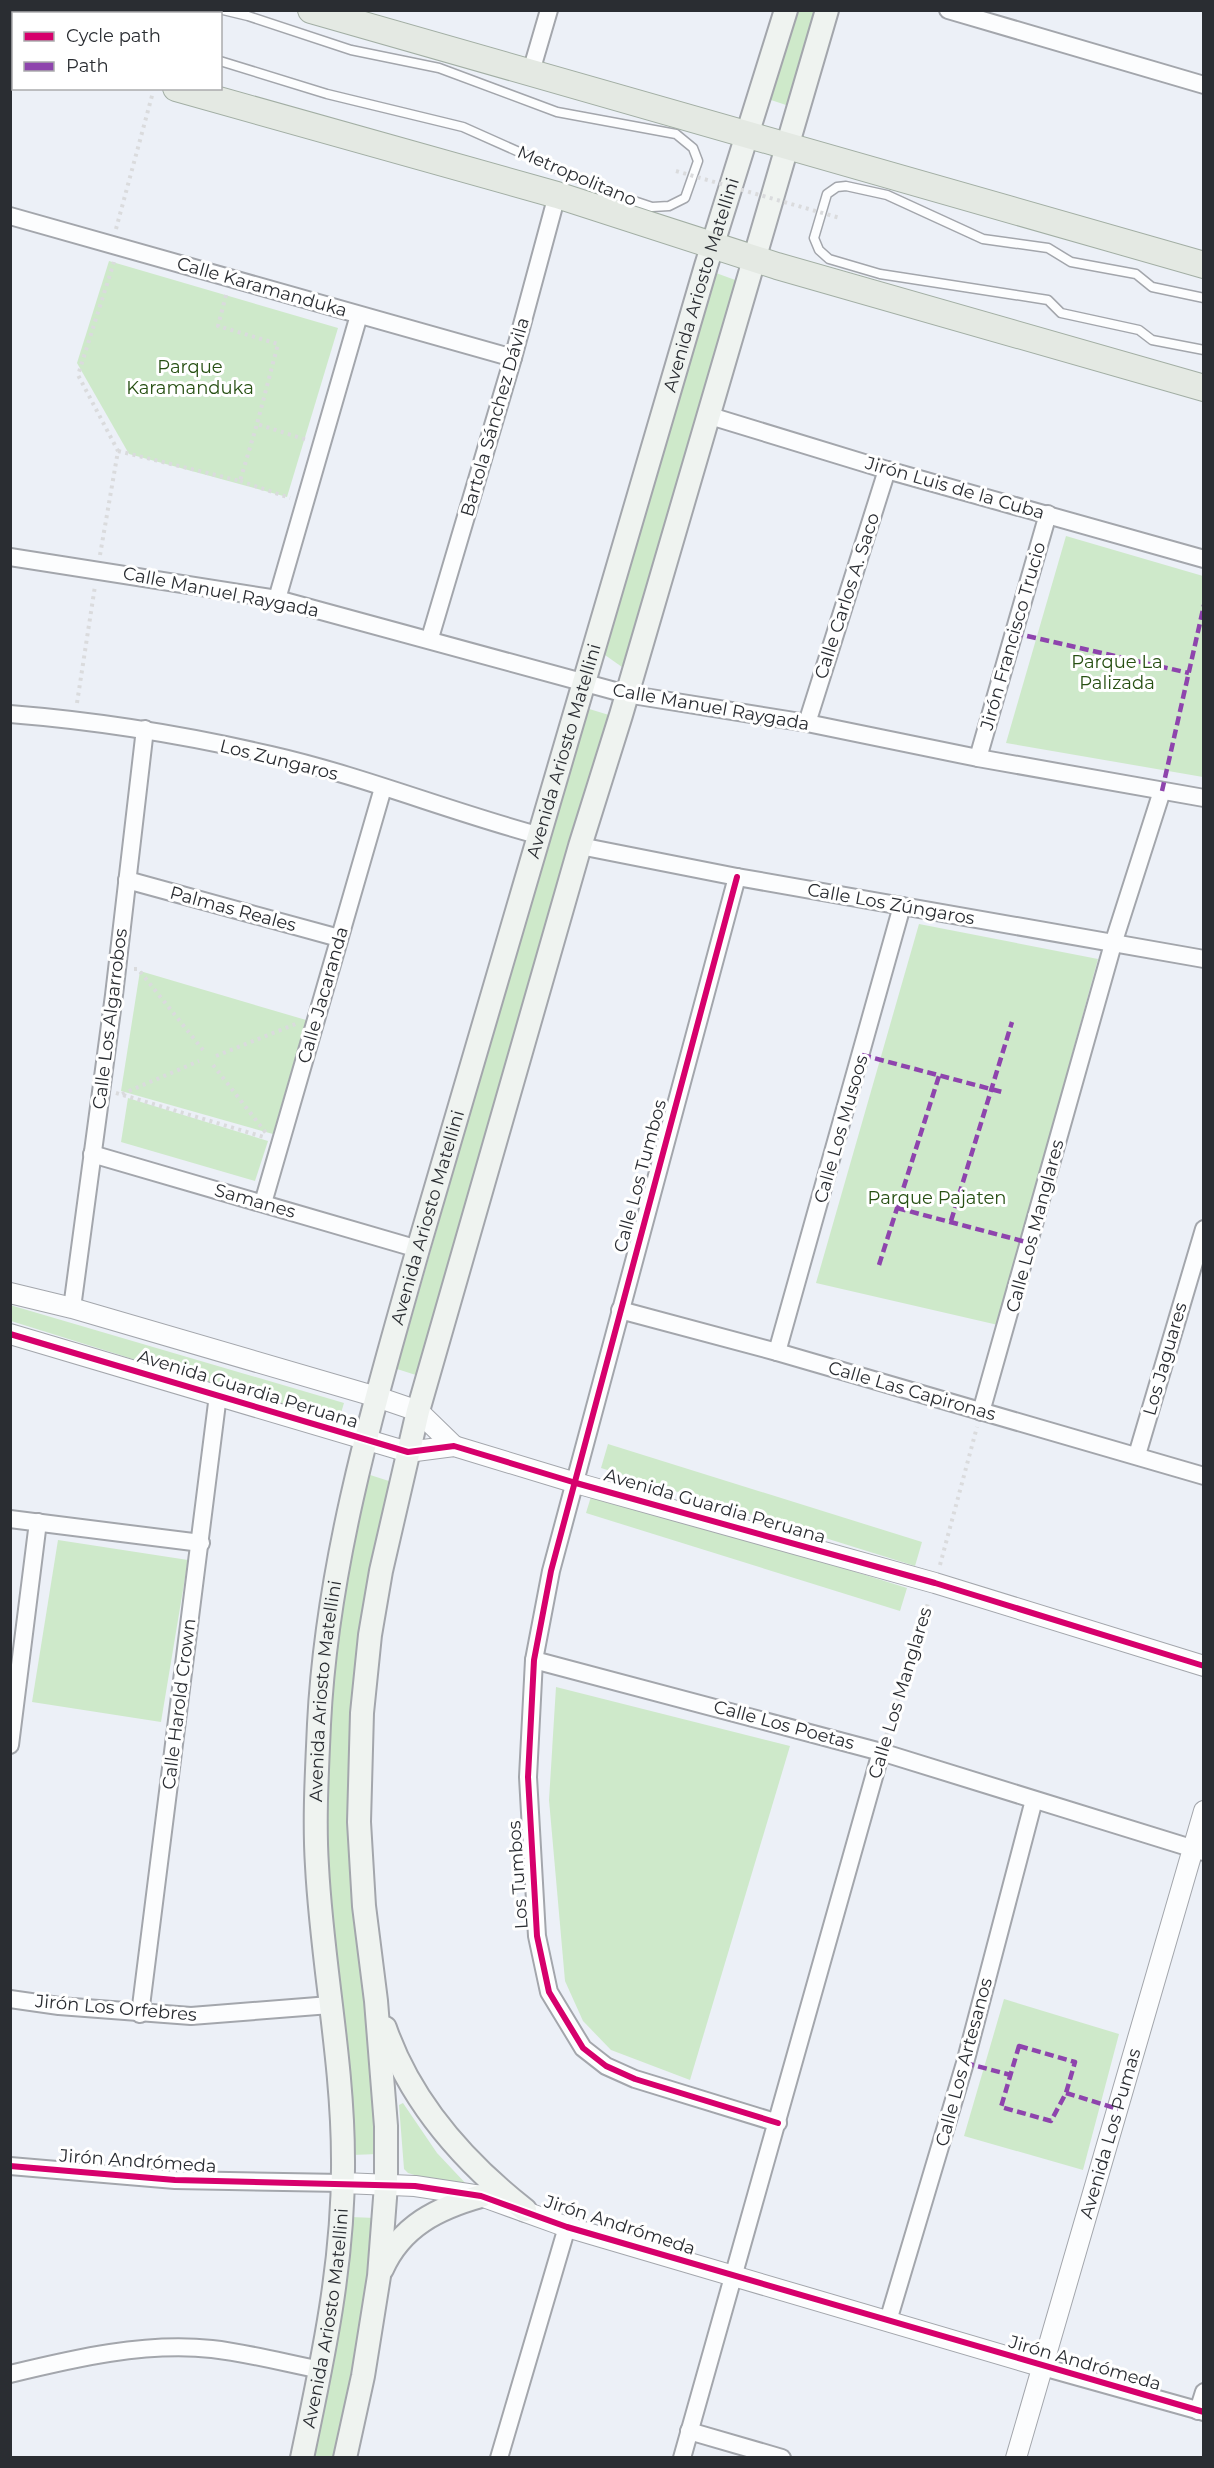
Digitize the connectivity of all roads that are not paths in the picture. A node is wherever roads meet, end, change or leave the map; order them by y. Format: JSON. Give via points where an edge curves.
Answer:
{"nodes":[{"id":1,"x":223,"y":10,"type":"edge"},
{"id":2,"x":311,"y":10,"type":"edge"},
{"id":3,"x":549,"y":10,"type":"edge"},
{"id":4,"x":786,"y":10,"type":"edge"},
{"id":5,"x":827,"y":10,"type":"edge"},
{"id":6,"x":948,"y":10,"type":"edge"},
{"id":7,"x":222,"y":62,"type":"edge"},
{"id":8,"x":530,"y":75,"type":"junction"},
{"id":9,"x":1203,"y":85,"type":"edge"},
{"id":10,"x":183,"y":90,"type":"edge"},
{"id":11,"x":748,"y":135,"type":"junction"},
{"id":12,"x":786,"y":146,"type":"junction"},
{"id":13,"x":557,"y":195,"type":"junction"},
{"id":14,"x":10,"y":216,"type":"edge"},
{"id":15,"x":713,"y":246,"type":"junction"},
{"id":16,"x":754,"y":258,"type":"junction"},
{"id":17,"x":1203,"y":265,"type":"edge"},
{"id":18,"x":1203,"y":298,"type":"edge"},
{"id":19,"x":359,"y":315,"type":"junction"},
{"id":20,"x":1203,"y":350,"type":"edge"},
{"id":21,"x":513,"y":358,"type":"junction"},
{"id":22,"x":1203,"y":388,"type":"edge"},
{"id":23,"x":707,"y":414,"type":"junction"},
{"id":24,"x":888,"y":470,"type":"junction"},
{"id":25,"x":1048,"y":514,"type":"junction"},
{"id":26,"x":10,"y":557,"type":"edge"},
{"id":27,"x":1203,"y":560,"type":"edge"},
{"id":28,"x":277,"y":599,"type":"junction"},
{"id":29,"x":430,"y":638,"type":"junction"},
{"id":30,"x":583,"y":682,"type":"junction"},
{"id":31,"x":626,"y":694,"type":"junction"},
{"id":32,"x":10,"y":714,"type":"edge"},
{"id":33,"x":807,"y":723,"type":"junction"},
{"id":34,"x":145,"y":729,"type":"junction"},
{"id":35,"x":978,"y":758,"type":"junction"},
{"id":36,"x":383,"y":788,"type":"junction"},
{"id":37,"x":1162,"y":791,"type":"junction"},
{"id":38,"x":1203,"y":798,"type":"edge"},
{"id":39,"x":542,"y":836,"type":"junction"},
{"id":40,"x":580,"y":846,"type":"junction"},
{"id":41,"x":736,"y":877,"type":"junction"},
{"id":42,"x":127,"y":880,"type":"junction"},
{"id":43,"x":902,"y":906,"type":"junction"},
{"id":44,"x":339,"y":938,"type":"junction"},
{"id":45,"x":1113,"y":944,"type":"junction"},
{"id":46,"x":1203,"y":958,"type":"edge"},
{"id":47,"x":92,"y":1154,"type":"junction"},
{"id":48,"x":263,"y":1203,"type":"junction"},
{"id":49,"x":1203,"y":1229,"type":"edge"},
{"id":50,"x":418,"y":1250,"type":"junction"},
{"id":51,"x":10,"y":1293,"type":"edge"},
{"id":52,"x":72,"y":1308,"type":"junction"},
{"id":53,"x":620,"y":1310,"type":"junction"},
{"id":54,"x":10,"y":1334,"type":"edge"},
{"id":55,"x":777,"y":1352,"type":"junction"},
{"id":56,"x":218,"y":1395,"type":"junction"},
{"id":57,"x":377,"y":1397,"type":"junction"},
{"id":58,"x":418,"y":1411,"type":"junction"},
{"id":59,"x":981,"y":1412,"type":"junction"},
{"id":60,"x":367,"y":1440,"type":"junction"},
{"id":61,"x":454,"y":1446,"type":"junction"},
{"id":62,"x":408,"y":1452,"type":"junction"},
{"id":63,"x":1137,"y":1455,"type":"junction"},
{"id":64,"x":1203,"y":1476,"type":"edge"},
{"id":65,"x":576,"y":1483,"type":"junction"},
{"id":66,"x":10,"y":1519,"type":"edge"},
{"id":67,"x":38,"y":1522,"type":"junction"},
{"id":68,"x":201,"y":1543,"type":"junction"},
{"id":69,"x":534,"y":1659,"type":"junction"},
{"id":70,"x":1203,"y":1666,"type":"edge"},
{"id":71,"x":10,"y":1745,"type":"edge"},
{"id":72,"x":881,"y":1752,"type":"junction"},
{"id":73,"x":1034,"y":1800,"type":"junction"},
{"id":74,"x":1203,"y":1811,"type":"edge"},
{"id":75,"x":1198,"y":1851,"type":"edge"},
{"id":76,"x":10,"y":1999,"type":"edge"},
{"id":77,"x":376,"y":2001,"type":"junction"},
{"id":78,"x":330,"y":2005,"type":"junction"},
{"id":79,"x":140,"y":2014,"type":"junction"},
{"id":80,"x":778,"y":2122,"type":"junction"},
{"id":81,"x":10,"y":2166,"type":"edge"},
{"id":82,"x":343,"y":2182,"type":"junction"},
{"id":83,"x":386,"y":2185,"type":"junction"},
{"id":84,"x":482,"y":2196,"type":"junction"},
{"id":85,"x":525,"y":2210,"type":"junction"},
{"id":86,"x":567,"y":2227,"type":"junction"},
{"id":87,"x":732,"y":2275,"type":"junction"},
{"id":88,"x":379,"y":2276,"type":"junction"},
{"id":89,"x":888,"y":2321,"type":"junction"},
{"id":90,"x":1043,"y":2367,"type":"junction"},
{"id":91,"x":321,"y":2370,"type":"junction"},
{"id":92,"x":10,"y":2374,"type":"edge"},
{"id":93,"x":1203,"y":2392,"type":"edge"},
{"id":94,"x":1201,"y":2412,"type":"edge"},
{"id":95,"x":689,"y":2432,"type":"junction"},
{"id":96,"x":302,"y":2457,"type":"edge"},
{"id":97,"x":345,"y":2457,"type":"edge"},
{"id":98,"x":500,"y":2457,"type":"edge"},
{"id":99,"x":682,"y":2457,"type":"edge"},
{"id":100,"x":782,"y":2457,"type":"edge"},
{"id":101,"x":1016,"y":2457,"type":"edge"}],
"edges":[{"from":1,"to":7,"type":"lane","name":"Metropolitano","via":[[351,50],[439,68],[557,112],[676,134],[688,142],[698,161],[685,198],[669,206],[652,207],[613,194],[463,127],[327,94]]},
{"from":2,"to":8,"type":"main road"},
{"from":3,"to":8,"type":"street"},
{"from":4,"to":11,"type":"main road","name":"Avenida Ariosto Matellini"},
{"from":5,"to":12,"type":"main road","name":"Avenida Ariosto Matellini"},
{"from":6,"to":9,"type":"street"},
{"from":8,"to":11,"type":"main road"},
{"from":10,"to":13,"type":"main road"},
{"from":11,"to":12,"type":"main road"},
{"from":11,"to":15,"type":"main road","name":"Avenida Ariosto Matellini"},
{"from":12,"to":16,"type":"main road","name":"Avenida Ariosto Matellini"},
{"from":12,"to":17,"type":"main road"},
{"from":13,"to":15,"type":"main road"},
{"from":13,"to":21,"type":"street","name":"Bartola Sánchez Dávila"},
{"from":14,"to":19,"type":"street","name":"Calle Karamanduka"},
{"from":15,"to":16,"type":"main road"},
{"from":15,"to":30,"type":"main road","name":"Avenida Ariosto Matellini"},
{"from":16,"to":22,"type":"main road"},
{"from":16,"to":23,"type":"main road","name":"Avenida Ariosto Matellini"},
{"from":18,"to":20,"type":"lane","via":[[1152,287],[1136,274],[1071,262],[1048,248],[983,239],[887,195],[846,186],[827,194],[814,238],[824,255],[837,262],[880,274],[1048,300],[1061,313],[1139,330],[1152,340]]},
{"from":19,"to":21,"type":"street","name":"Calle Karamanduka"},
{"from":19,"to":28,"type":"street","via":[[315,442]]},
{"from":21,"to":29,"type":"street","name":"Bartola Sánchez Dávila"},
{"from":23,"to":24,"type":"street","name":"Jirón Luis de la Cuba"},
{"from":23,"to":31,"type":"main road","name":"Avenida Ariosto Matellini"},
{"from":24,"to":25,"type":"street","name":"Jirón Luis de la Cuba"},
{"from":24,"to":33,"type":"street","name":"Calle Carlos A. Saco"},
{"from":25,"to":27,"type":"street","name":"Jirón Luis de la Cuba"},
{"from":25,"to":35,"type":"street","name":"Jirón Francisco Trucio"},
{"from":26,"to":28,"type":"street","name":"Calle Manuel Raygada"},
{"from":28,"to":29,"type":"street","name":"Calle Manuel Raygada"},
{"from":29,"to":30,"type":"street","name":"Calle Manuel Raygada"},
{"from":30,"to":31,"type":"street","name":"Calle Manuel Raygada"},
{"from":30,"to":39,"type":"main road","name":"Avenida Ariosto Matellini"},
{"from":31,"to":33,"type":"street","name":"Calle Manuel Raygada"},
{"from":31,"to":40,"type":"main road","name":"Avenida Ariosto Matellini"},
{"from":32,"to":34,"type":"street","name":"Los Zungaros"},
{"from":33,"to":35,"type":"street","name":"Calle Manuel Raygada"},
{"from":34,"to":36,"type":"street","name":"Los Zungaros","via":[[272,755]]},
{"from":34,"to":42,"type":"street","name":"Calle Los Algarrobos"},
{"from":35,"to":37,"type":"street","name":"Calle Manuel Raygada"},
{"from":36,"to":39,"type":"street","name":"Los Zungaros"},
{"from":36,"to":44,"type":"street","name":"Calle Jacaranda"},
{"from":37,"to":38,"type":"street","name":"Calle Manuel Raygada"},
{"from":37,"to":45,"type":"street","name":"Calle Los Manglares"},
{"from":39,"to":50,"type":"main road","name":"Avenida Ariosto Matellini"},
{"from":40,"to":41,"type":"street","name":"Calle Los Zúngaros"},
{"from":40,"to":58,"type":"main road","name":"Avenida Ariosto Matellini"},
{"from":41,"to":43,"type":"street","name":"Calle Los Zúngaros"},
{"from":41,"to":53,"type":"street","name":"Calle Los Tumbos"},
{"from":42,"to":44,"type":"street","name":"Palmas Reales"},
{"from":42,"to":47,"type":"street","name":"Calle Los Algarrobos"},
{"from":43,"to":45,"type":"street","name":"Calle Los Zúngaros"},
{"from":43,"to":55,"type":"street","name":"Calle Los Musoos"},
{"from":44,"to":48,"type":"street","name":"Calle Jacaranda"},
{"from":45,"to":46,"type":"street","name":"Calle Los Zúngaros"},
{"from":45,"to":59,"type":"street","name":"Calle Los Manglares"},
{"from":47,"to":48,"type":"street","name":"Samanes"},
{"from":47,"to":52,"type":"street","name":"Calle Los Algarrobos"},
{"from":48,"to":50,"type":"street","name":"Samanes"},
{"from":49,"to":63,"type":"street","name":"Los Jaguares"},
{"from":50,"to":57,"type":"main road","name":"Avenida Ariosto Matellini"},
{"from":51,"to":52,"type":"street","name":"Avenida Guardia Peruana"},
{"from":52,"to":57,"type":"street","name":"Avenida Guardia Peruana"},
{"from":53,"to":55,"type":"street","name":"Calle Las Capironas"},
{"from":53,"to":65,"type":"street","name":"Calle Los Tumbos"},
{"from":54,"to":56,"type":"street","name":"Avenida Guardia Peruana"},
{"from":55,"to":59,"type":"street","name":"Calle Las Capironas"},
{"from":56,"to":60,"type":"street","name":"Avenida Guardia Peruana"},
{"from":56,"to":68,"type":"street","name":"Calle Harold Crown"},
{"from":57,"to":58,"type":"street","name":"Avenida Guardia Peruana"},
{"from":57,"to":60,"type":"main road","name":"Avenida Ariosto Matellini"},
{"from":58,"to":61,"type":"street","name":"Avenida Guardia Peruana"},
{"from":58,"to":62,"type":"main road","name":"Avenida Ariosto Matellini"},
{"from":59,"to":63,"type":"street","name":"Calle Las Capironas"},
{"from":60,"to":62,"type":"street","name":"Avenida Guardia Peruana"},
{"from":60,"to":78,"type":"main road","name":"Avenida Ariosto Matellini","via":[[336,1575],[319,1722],[317,1865]]},
{"from":61,"to":62,"type":"street","name":"Avenida Guardia Peruana"},
{"from":61,"to":65,"type":"street","name":"Avenida Guardia Peruana"},
{"from":62,"to":77,"type":"main road","name":"Avenida Ariosto Matellini","via":[[381,1571],[362,1713],[359,1822]]},
{"from":63,"to":64,"type":"street","name":"Calle Las Capironas"},
{"from":65,"to":69,"type":"street","name":"Los Tumbos","via":[[551,1571]]},
{"from":65,"to":70,"type":"street","name":"Avenida Guardia Peruana","via":[[935,1583]]},
{"from":66,"to":67,"type":"street"},
{"from":67,"to":68,"type":"street"},
{"from":67,"to":71,"type":"street"},
{"from":68,"to":79,"type":"street","name":"Calle Harold Crown"},
{"from":69,"to":72,"type":"street","name":"Calle Los Poetas"},
{"from":69,"to":80,"type":"street","name":"Los Tumbos","via":[[528,1777],[532,1878],[540,1956],[557,2008],[584,2048],[606,2066],[635,2079]]},
{"from":72,"to":73,"type":"street","name":"Calle Los Poetas"},
{"from":72,"to":80,"type":"street","name":"Calle Los Manglares"},
{"from":73,"to":75,"type":"street","name":"Calle Los Poetas"},
{"from":73,"to":89,"type":"street","name":"Calle Los Artesanos","via":[[965,2063]]},
{"from":74,"to":75,"type":"street","name":"Avenida Los Pumas"},
{"from":75,"to":90,"type":"street","name":"Avenida Los Pumas"},
{"from":76,"to":79,"type":"street","name":"Jirón Los Orfebres"},
{"from":77,"to":83,"type":"main road","name":"Avenida Ariosto Matellini","via":[[386,2126]]},
{"from":77,"to":85,"type":"main road","via":[[399,2062],[433,2118],[475,2168]]},
{"from":78,"to":79,"type":"street","name":"Jirón Los Orfebres","via":[[191,2016]]},
{"from":78,"to":82,"type":"main road","name":"Avenida Ariosto Matellini","via":[[340,2092]]},
{"from":80,"to":87,"type":"street","name":"Calle Los Manglares"},
{"from":81,"to":82,"type":"street","name":"Jirón Andrómeda","via":[[175,2180]]},
{"from":82,"to":83,"type":"street","name":"Jirón Andrómeda"},
{"from":82,"to":91,"type":"main road","name":"Avenida Ariosto Matellini","via":[[340,2246]]},
{"from":83,"to":84,"type":"street","name":"Jirón Andrómeda"},
{"from":83,"to":88,"type":"main road","name":"Avenida Ariosto Matellini"},
{"from":84,"to":85,"type":"street","name":"Jirón Andrómeda"},
{"from":84,"to":88,"type":"main road","via":[[452,2205],[419,2222],[393,2249]]},
{"from":85,"to":86,"type":"street","name":"Jirón Andrómeda"},
{"from":86,"to":87,"type":"street","name":"Jirón Andrómeda"},
{"from":86,"to":98,"type":"street"},
{"from":87,"to":89,"type":"street","name":"Jirón Andrómeda"},
{"from":87,"to":95,"type":"street","name":"Calle Los Manglares"},
{"from":88,"to":97,"type":"main road","name":"Avenida Ariosto Matellini"},
{"from":89,"to":90,"type":"street","name":"Jirón Andrómeda"},
{"from":90,"to":94,"type":"street","name":"Jirón Andrómeda"},
{"from":90,"to":101,"type":"street","name":"Avenida Los Pumas"},
{"from":91,"to":92,"type":"street","via":[[190,2348],[120,2351]]},
{"from":91,"to":96,"type":"main road","name":"Avenida Ariosto Matellini"},
{"from":93,"to":94,"type":"street"},
{"from":95,"to":99,"type":"street","name":"Calle Los Manglares"},
{"from":95,"to":100,"type":"street"}]}
